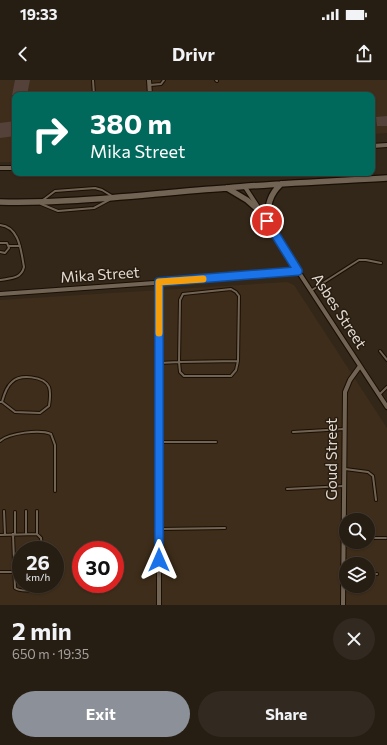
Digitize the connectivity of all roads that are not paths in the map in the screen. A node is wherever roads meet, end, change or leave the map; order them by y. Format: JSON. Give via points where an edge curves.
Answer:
{"nodes":[{"id":1,"x":93,"y":80,"type":"edge"},
{"id":2,"x":164,"y":80,"type":"edge"},
{"id":3,"x":149,"y":82,"type":"edge"},
{"id":4,"x":94,"y":92,"type":"edge"},
{"id":5,"x":150,"y":92,"type":"edge"},
{"id":6,"x":387,"y":145,"type":"edge"},
{"id":7,"x":375,"y":146,"type":"edge"},
{"id":8,"x":0,"y":168,"type":"edge"},
{"id":9,"x":12,"y":168,"type":"edge"},
{"id":10,"x":387,"y":178,"type":"edge"},
{"id":11,"x":281,"y":184,"type":"junction"},
{"id":12,"x":245,"y":187,"type":"junction"},
{"id":13,"x":227,"y":188,"type":"junction"},
{"id":14,"x":113,"y":197,"type":"junction"},
{"id":15,"x":0,"y":202,"type":"edge"},
{"id":16,"x":39,"y":203,"type":"junction"},
{"id":17,"x":264,"y":215,"type":"junction"},
{"id":18,"x":267,"y":221,"type":"junction"},
{"id":19,"x":0,"y":225,"type":"edge"},
{"id":20,"x":0,"y":243,"type":"edge"},
{"id":21,"x":9,"y":246,"type":"junction"},
{"id":22,"x":20,"y":246,"type":"junction"},
{"id":23,"x":0,"y":252,"type":"edge"},
{"id":24,"x":381,"y":264,"type":"dead end"},
{"id":25,"x":298,"y":271,"type":"junction"},
{"id":26,"x":0,"y":280,"type":"edge"},
{"id":27,"x":159,"y":282,"type":"junction"},
{"id":28,"x":311,"y":290,"type":"junction"},
{"id":29,"x":0,"y":294,"type":"edge"},
{"id":30,"x":380,"y":351,"type":"dead end"},
{"id":31,"x":387,"y":360,"type":"edge"},
{"id":32,"x":238,"y":361,"type":"junction"},
{"id":33,"x":179,"y":362,"type":"junction"},
{"id":34,"x":159,"y":363,"type":"junction"},
{"id":35,"x":360,"y":366,"type":"junction"},
{"id":36,"x":387,"y":387,"type":"edge"},
{"id":37,"x":379,"y":395,"type":"junction"},
{"id":38,"x":1,"y":402,"type":"edge"},
{"id":39,"x":387,"y":407,"type":"edge"},
{"id":40,"x":344,"y":429,"type":"junction"},
{"id":41,"x":293,"y":432,"type":"dead end"},
{"id":42,"x":0,"y":441,"type":"edge"},
{"id":43,"x":159,"y":442,"type":"junction"},
{"id":44,"x":216,"y":442,"type":"dead end"},
{"id":45,"x":344,"y":469,"type":"junction"},
{"id":46,"x":344,"y":486,"type":"junction"},
{"id":47,"x":287,"y":489,"type":"dead end"},
{"id":48,"x":55,"y":491,"type":"dead end"},
{"id":49,"x":376,"y":500,"type":"dead end"},
{"id":50,"x":4,"y":511,"type":"dead end"},
{"id":51,"x":26,"y":511,"type":"dead end"},
{"id":52,"x":37,"y":511,"type":"dead end"},
{"id":53,"x":15,"y":512,"type":"dead end"},
{"id":54,"x":345,"y":513,"type":"edge"},
{"id":55,"x":225,"y":528,"type":"dead end"},
{"id":56,"x":159,"y":529,"type":"junction"},
{"id":57,"x":14,"y":534,"type":"junction"},
{"id":58,"x":26,"y":534,"type":"junction"},
{"id":59,"x":37,"y":534,"type":"junction"},
{"id":60,"x":0,"y":535,"type":"edge"},
{"id":61,"x":5,"y":535,"type":"junction"},
{"id":62,"x":375,"y":538,"type":"edge"},
{"id":63,"x":386,"y":538,"type":"dead end"},
{"id":64,"x":14,"y":541,"type":"edge"},
{"id":65,"x":41,"y":541,"type":"edge"},
{"id":66,"x":0,"y":572,"type":"edge"},
{"id":67,"x":12,"y":572,"type":"edge"},
{"id":68,"x":344,"y":593,"type":"edge"},
{"id":69,"x":158,"y":605,"type":"edge"},
{"id":70,"x":343,"y":605,"type":"edge"}],
"edges":[{"from":1,"to":4,"type":"lane"},
{"from":2,"to":3,"type":"lane","via":[[160,84]]},
{"from":3,"to":5,"type":"street"},
{"from":6,"to":7,"type":"street"},
{"from":8,"to":9,"type":"street"},
{"from":10,"to":11,"type":"main road"},
{"from":11,"to":12,"type":"main road"},
{"from":11,"to":18,"type":"main road","via":[[270,198]]},
{"from":12,"to":13,"type":"main road"},
{"from":12,"to":17,"type":"street","name":"Asbes Street"},
{"from":13,"to":14,"type":"main road"},
{"from":13,"to":17,"type":"main road","via":[[247,200]]},
{"from":14,"to":16,"type":"main road"},
{"from":14,"to":16,"type":"lane","via":[[94,208],[58,211]]},
{"from":14,"to":16,"type":"lane","via":[[99,189],[68,190],[55,192]]},
{"from":15,"to":16,"type":"main road"},
{"from":17,"to":18,"type":"street","name":"Asbes Street"},
{"from":18,"to":25,"type":"street","name":"Asbes Street"},
{"from":19,"to":22,"type":"lane","via":[[14,232]]},
{"from":20,"to":21,"type":"lane","via":[[5,242]]},
{"from":21,"to":22,"type":"lane"},
{"from":21,"to":23,"type":"lane","via":[[7,252]]},
{"from":22,"to":26,"type":"lane","via":[[24,267],[22,272],[14,278]]},
{"from":24,"to":28,"type":"lane","via":[[358,260]]},
{"from":25,"to":27,"type":"street","name":"Mika Street"},
{"from":25,"to":28,"type":"street","name":"Asbes Street"},
{"from":27,"to":29,"type":"street","name":"Mika Street"},
{"from":27,"to":34,"type":"street"},
{"from":28,"to":35,"type":"street","name":"Asbes Street"},
{"from":30,"to":31,"type":"lane"},
{"from":32,"to":33,"type":"lane"},
{"from":32,"to":33,"type":"lane","via":[[231,376],[184,376],[180,372]]},
{"from":32,"to":33,"type":"lane","via":[[239,296],[231,289],[186,293],[181,296]]},
{"from":33,"to":34,"type":"lane"},
{"from":34,"to":43,"type":"street"},
{"from":35,"to":37,"type":"street","name":"Asbes Street"},
{"from":35,"to":40,"type":"street","name":"Goud Street","via":[[345,392]]},
{"from":36,"to":37,"type":"lane"},
{"from":37,"to":39,"type":"street","name":"Asbes Street"},
{"from":38,"to":38,"type":"lane","via":[[12,382],[20,377],[40,379],[49,387],[49,406],[40,413],[15,412]]},
{"from":40,"to":41,"type":"lane"},
{"from":40,"to":45,"type":"street","name":"Goud Street"},
{"from":42,"to":48,"type":"lane","via":[[14,434],[51,434],[55,445]]},
{"from":43,"to":44,"type":"lane"},
{"from":43,"to":56,"type":"street"},
{"from":45,"to":46,"type":"street","name":"Goud Street"},
{"from":45,"to":49,"type":"lane","via":[[368,472],[373,476]]},
{"from":46,"to":47,"type":"lane"},
{"from":46,"to":54,"type":"street","name":"Goud Street"},
{"from":50,"to":61,"type":"lane"},
{"from":51,"to":58,"type":"lane"},
{"from":52,"to":59,"type":"lane"},
{"from":53,"to":57,"type":"lane"},
{"from":55,"to":56,"type":"lane"},
{"from":56,"to":69,"type":"street"},
{"from":57,"to":58,"type":"lane"},
{"from":57,"to":61,"type":"lane"},
{"from":57,"to":64,"type":"lane"},
{"from":58,"to":59,"type":"lane"},
{"from":59,"to":65,"type":"lane"},
{"from":60,"to":61,"type":"lane"},
{"from":62,"to":63,"type":"lane"},
{"from":66,"to":67,"type":"lane"},
{"from":68,"to":70,"type":"street","name":"Goud Street"}]}
